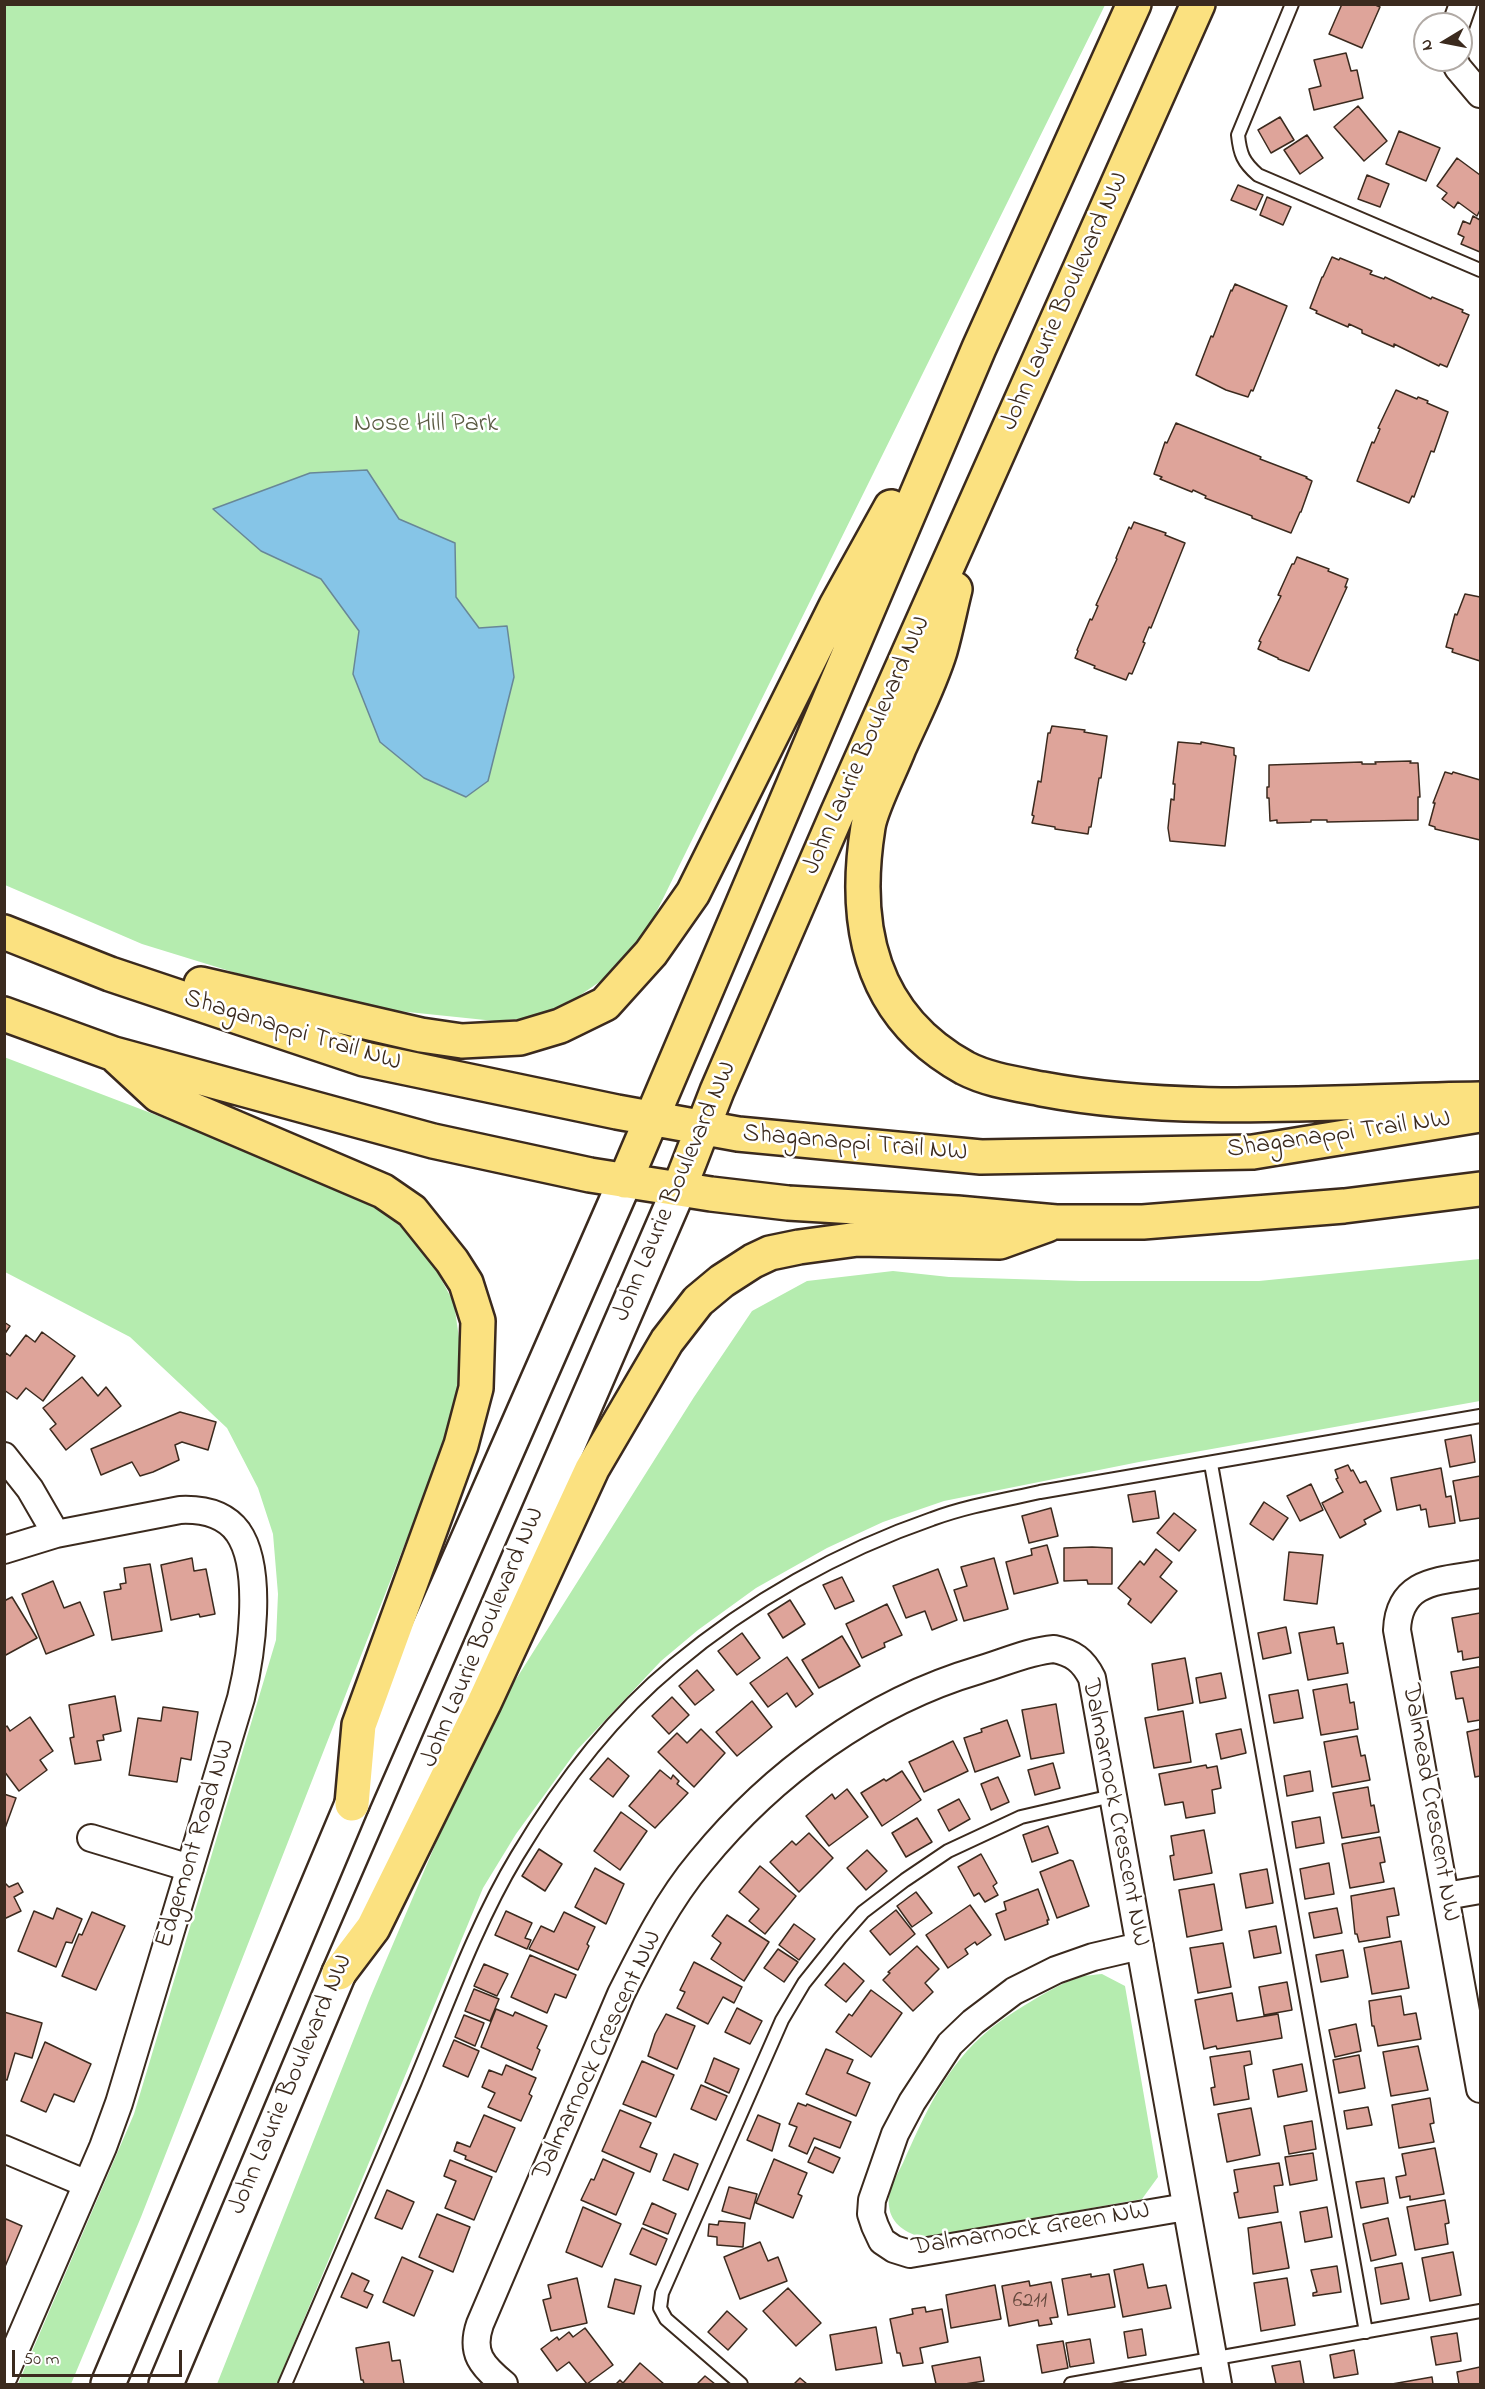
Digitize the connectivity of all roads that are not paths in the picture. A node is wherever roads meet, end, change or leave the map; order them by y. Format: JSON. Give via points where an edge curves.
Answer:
{"nodes":[{"id":1,"x":1134,"y":4,"type":"edge"},
{"id":2,"x":1198,"y":4,"type":"edge"},
{"id":3,"x":1292,"y":4,"type":"edge"},
{"id":4,"x":1461,"y":72,"type":"edge"},
{"id":5,"x":1480,"y":94,"type":"edge"},
{"id":6,"x":1480,"y":270,"type":"edge"},
{"id":7,"x":979,"y":348,"type":"junction"},
{"id":8,"x":976,"y":506,"type":"junction"},
{"id":9,"x":4,"y":932,"type":"edge"},
{"id":10,"x":110,"y":974,"type":"junction"},
{"id":11,"x":4,"y":1014,"type":"edge"},
{"id":12,"x":114,"y":1054,"type":"junction"},
{"id":13,"x":1480,"y":1099,"type":"edge"},
{"id":14,"x":1480,"y":1116,"type":"edge"},
{"id":15,"x":652,"y":1118,"type":"junction"},
{"id":16,"x":703,"y":1129,"type":"junction"},
{"id":17,"x":625,"y":1181,"type":"junction"},
{"id":18,"x":1480,"y":1189,"type":"edge"},
{"id":19,"x":679,"y":1190,"type":"junction"},
{"id":20,"x":1056,"y":1222,"type":"junction"},
{"id":21,"x":1480,"y":1416,"type":"edge"},
{"id":22,"x":4,"y":1456,"type":"edge"},
{"id":23,"x":1211,"y":1464,"type":"junction"},
{"id":24,"x":56,"y":1534,"type":"junction"},
{"id":25,"x":4,"y":1550,"type":"edge"},
{"id":26,"x":1480,"y":1574,"type":"edge"},
{"id":27,"x":1112,"y":1796,"type":"junction"},
{"id":28,"x":352,"y":1804,"type":"junction"},
{"id":29,"x":91,"y":1838,"type":"dead end"},
{"id":30,"x":190,"y":1868,"type":"junction"},
{"id":31,"x":1480,"y":1890,"type":"edge"},
{"id":32,"x":1446,"y":1896,"type":"junction"},
{"id":33,"x":1140,"y":1946,"type":"junction"},
{"id":34,"x":339,"y":1973,"type":"junction"},
{"id":35,"x":1480,"y":2089,"type":"edge"},
{"id":36,"x":4,"y":2149,"type":"edge"},
{"id":37,"x":87,"y":2184,"type":"junction"},
{"id":38,"x":1186,"y":2207,"type":"junction"},
{"id":39,"x":1480,"y":2311,"type":"edge"},
{"id":40,"x":1366,"y":2332,"type":"junction"},
{"id":41,"x":1213,"y":2359,"type":"junction"},
{"id":42,"x":4,"y":2376,"type":"edge"},
{"id":43,"x":108,"y":2385,"type":"edge"},
{"id":44,"x":166,"y":2385,"type":"edge"},
{"id":45,"x":285,"y":2385,"type":"edge"},
{"id":46,"x":504,"y":2385,"type":"edge"},
{"id":47,"x":741,"y":2385,"type":"edge"},
{"id":48,"x":1071,"y":2385,"type":"edge"},
{"id":49,"x":1218,"y":2385,"type":"edge"}],
"edges":[{"from":1,"to":7,"type":"main road","name":"John Laurie Boulevard NW"},
{"from":2,"to":8,"type":"main road","name":"John Laurie Boulevard NW"},
{"from":3,"to":6,"type":"lane","via":[[1240,128],[1239,152],[1245,164],[1258,175]]},
{"from":4,"to":5,"type":"street"},
{"from":7,"to":10,"type":"main road","via":[[836,606],[693,894],[651,953],[605,1004],[560,1026],[520,1038],[462,1041],[180,980]]},
{"from":7,"to":15,"type":"main road","name":"John Laurie Boulevard NW"},
{"from":8,"to":13,"type":"main road","via":[[939,652],[868,824],[862,890],[866,937],[876,973],[905,1020],[920,1037],[968,1070],[1005,1082],[1083,1096],[1214,1105]]},
{"from":8,"to":16,"type":"main road","name":"John Laurie Boulevard NW","via":[[837,814]]},
{"from":9,"to":10,"type":"main road","name":"Shaganappi Trail NW"},
{"from":10,"to":15,"type":"main road","name":"Shaganappi Trail NW","via":[[364,1059]]},
{"from":11,"to":12,"type":"main road"},
{"from":12,"to":17,"type":"main road","via":[[433,1141]]},
{"from":12,"to":28,"type":"main road","via":[[158,1095],[383,1191],[412,1211],[466,1283],[478,1321],[476,1388],[461,1445],[359,1725]]},
{"from":14,"to":16,"type":"main road","name":"Shaganappi Trail NW","via":[[1253,1152],[1005,1157]]},
{"from":15,"to":16,"type":"main road","name":"Shaganappi Trail NW"},
{"from":15,"to":17,"type":"main road","name":"John Laurie Boulevard NW"},
{"from":16,"to":19,"type":"main road","name":"John Laurie Boulevard NW"},
{"from":17,"to":19,"type":"main road"},
{"from":17,"to":28,"type":"main road","name":"John Laurie Boulevard NW"},
{"from":18,"to":20,"type":"main road","via":[[1344,1206],[1155,1221]]},
{"from":19,"to":20,"type":"main road","via":[[788,1203]]},
{"from":19,"to":34,"type":"main road","name":"John Laurie Boulevard NW"},
{"from":20,"to":34,"type":"main road","via":[[1000,1242],[858,1239],[770,1253],[722,1281],[698,1301],[667,1341],[592,1469],[484,1703],[373,1928]]},
{"from":21,"to":23,"type":"lane"},
{"from":22,"to":24,"type":"street","via":[[30,1489]]},
{"from":23,"to":40,"type":"lane"},
{"from":23,"to":45,"type":"lane","via":[[981,1504],[872,1542],[784,1587],[727,1624],[673,1665],[637,1699],[583,1760],[505,1878]]},
{"from":24,"to":25,"type":"street","name":"Edgemont Road NW"},
{"from":24,"to":30,"type":"street","name":"Edgemont Road NW","via":[[198,1509],[229,1522],[244,1543],[253,1611],[248,1667]]},
{"from":26,"to":32,"type":"street","name":"Dalmead Crescent NW","via":[[1420,1586],[1407,1598],[1398,1619]]},
{"from":27,"to":33,"type":"street","name":"Dalmarnock Crescent NW"},
{"from":27,"to":46,"type":"street","name":"Dalmarnock Crescent NW","via":[[1092,1677],[1080,1659],[1054,1649],[948,1679],[888,1707],[842,1733],[750,1806],[700,1862],[641,1954],[485,2313],[477,2332],[477,2350],[482,2363]]},
{"from":27,"to":47,"type":"lane","via":[[1021,1817],[948,1851],[864,1912],[804,1983],[782,2020],[662,2293],[660,2308],[666,2319]]},
{"from":28,"to":43,"type":"main road","name":"John Laurie Boulevard NW"},
{"from":29,"to":30,"type":"street"},
{"from":30,"to":37,"type":"street","name":"Edgemont Road NW","via":[[119,2103]]},
{"from":31,"to":32,"type":"street"},
{"from":32,"to":35,"type":"street","name":"Dalmead Crescent NW"},
{"from":33,"to":38,"type":"street","name":"Dalmarnock Crescent NW"},
{"from":33,"to":38,"type":"street","name":"Dalmarnock Green NW","via":[[1092,1957],[1014,1991],[950,2044],[895,2134],[872,2200],[871,2214],[882,2241],[910,2254]]},
{"from":34,"to":44,"type":"main road","name":"John Laurie Boulevard NW"},
{"from":36,"to":37,"type":"street"},
{"from":37,"to":42,"type":"street","name":"Edgemont Road NW"},
{"from":38,"to":41,"type":"street","name":"Dalmarnock Crescent NW"},
{"from":39,"to":40,"type":"lane"},
{"from":40,"to":41,"type":"lane"},
{"from":41,"to":48,"type":"lane"},
{"from":41,"to":49,"type":"street","name":"Dalmarnock Crescent NW"}]}
